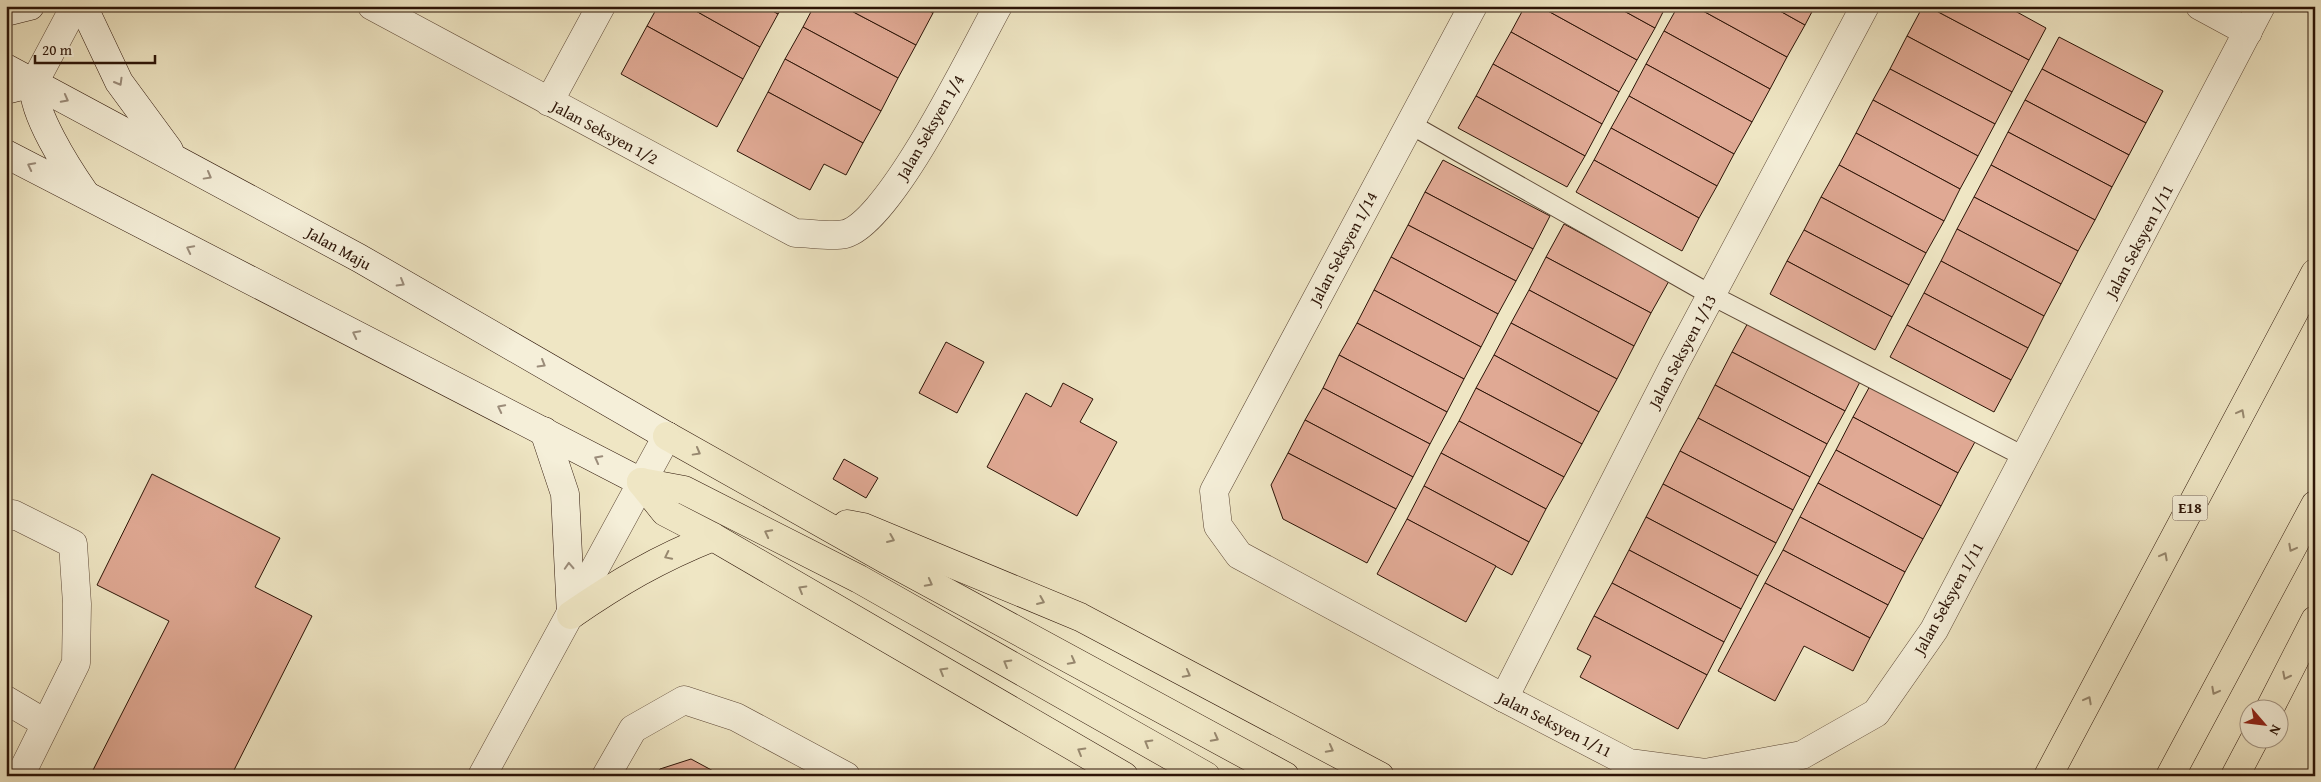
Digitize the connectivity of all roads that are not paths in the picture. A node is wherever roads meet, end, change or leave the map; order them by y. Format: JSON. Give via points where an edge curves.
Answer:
{"nodes":[{"id":1,"x":30,"y":6,"type":"edge"},
{"id":2,"x":76,"y":6,"type":"edge"},
{"id":3,"x":83,"y":6,"type":"edge"},
{"id":4,"x":372,"y":6,"type":"edge"},
{"id":5,"x":601,"y":6,"type":"edge"},
{"id":6,"x":998,"y":6,"type":"edge"},
{"id":7,"x":1473,"y":6,"type":"edge"},
{"id":8,"x":1865,"y":6,"type":"edge"},
{"id":9,"x":2200,"y":6,"type":"edge"},
{"id":10,"x":2261,"y":6,"type":"edge"},
{"id":11,"x":6,"y":12,"type":"edge"},
{"id":12,"x":2248,"y":32,"type":"junction"},
{"id":13,"x":6,"y":68,"type":"edge"},
{"id":14,"x":34,"y":82,"type":"junction"},
{"id":15,"x":6,"y":90,"type":"edge"},
{"id":16,"x":549,"y":102,"type":"junction"},
{"id":17,"x":1410,"y":124,"type":"junction"},
{"id":18,"x":6,"y":154,"type":"edge"},
{"id":19,"x":175,"y":158,"type":"junction"},
{"id":20,"x":86,"y":195,"type":"junction"},
{"id":21,"x":845,"y":234,"type":"joint"},
{"id":22,"x":2315,"y":272,"type":"edge"},
{"id":23,"x":1711,"y":295,"type":"junction"},
{"id":24,"x":544,"y":431,"type":"junction"},
{"id":25,"x":667,"y":436,"type":"junction"},
{"id":26,"x":2025,"y":457,"type":"junction"},
{"id":27,"x":641,"y":482,"type":"junction"},
{"id":28,"x":1214,"y":491,"type":"joint"},
{"id":29,"x":2315,"y":505,"type":"edge"},
{"id":30,"x":811,"y":516,"type":"junction"},
{"id":31,"x":6,"y":518,"type":"edge"},
{"id":32,"x":713,"y":537,"type":"junction"},
{"id":33,"x":571,"y":615,"type":"junction"},
{"id":34,"x":2309,"y":632,"type":"edge"},
{"id":35,"x":1504,"y":698,"type":"junction"},
{"id":36,"x":6,"y":700,"type":"edge"},
{"id":37,"x":2274,"y":700,"type":"edge"},
{"id":38,"x":45,"y":723,"type":"junction"},
{"id":39,"x":2065,"y":742,"type":"junction"},
{"id":40,"x":2249,"y":750,"type":"edge"},
{"id":41,"x":20,"y":776,"type":"edge"},
{"id":42,"x":482,"y":776,"type":"edge"},
{"id":43,"x":606,"y":776,"type":"edge"},
{"id":44,"x":846,"y":776,"type":"edge"},
{"id":45,"x":1124,"y":776,"type":"edge"},
{"id":46,"x":1206,"y":776,"type":"edge"},
{"id":47,"x":1285,"y":776,"type":"edge"},
{"id":48,"x":1380,"y":776,"type":"edge"},
{"id":49,"x":2040,"y":776,"type":"edge"},
{"id":50,"x":2048,"y":776,"type":"edge"},
{"id":51,"x":2170,"y":776,"type":"edge"},
{"id":52,"x":2235,"y":776,"type":"edge"}],
"edges":[{"from":1,"to":11,"type":"street"},
{"from":2,"to":14,"type":"street"},
{"from":3,"to":19,"type":"street","one_way":true,"via":[[119,82]]},
{"from":4,"to":16,"type":"street","name":"Jalan Seksyen 1/2"},
{"from":5,"to":16,"type":"street"},
{"from":6,"to":21,"type":"street","name":"Jalan Seksyen 1/4","via":[[916,155],[889,195],[868,218]]},
{"from":7,"to":17,"type":"street","name":"Jalan Seksyen 1/14"},
{"from":8,"to":23,"type":"street","name":"Jalan Seksyen 1/13"},
{"from":9,"to":12,"type":"street"},
{"from":10,"to":12,"type":"street","name":"Jalan Seksyen 1/11"},
{"from":12,"to":26,"type":"street","name":"Jalan Seksyen 1/11"},
{"from":13,"to":14,"type":"street","name":"Jalan Maju"},
{"from":14,"to":15,"type":"street"},
{"from":14,"to":19,"type":"street","name":"Jalan Maju","one_way":true},
{"from":14,"to":20,"type":"street","via":[[33,91],[48,131],[63,162]]},
{"from":16,"to":21,"type":"street","name":"Jalan Seksyen 1/2","via":[[795,233]]},
{"from":17,"to":23,"type":"lane"},
{"from":17,"to":28,"type":"street","name":"Jalan Seksyen 1/14"},
{"from":20,"to":18,"type":"street","one_way":true},
{"from":19,"to":25,"type":"street","name":"Jalan Maju","one_way":true,"via":[[359,258]]},
{"from":24,"to":20,"type":"street","one_way":true},
{"from":39,"to":22,"type":"highway","number":"E18","one_way":true},
{"from":23,"to":26,"type":"lane"},
{"from":23,"to":35,"type":"street","name":"Jalan Seksyen 1/13"},
{"from":27,"to":24,"type":"street","one_way":true},
{"from":33,"to":24,"type":"street","one_way":true,"via":[[565,494]]},
{"from":25,"to":27,"type":"street"},
{"from":25,"to":30,"type":"highway","one_way":true},
{"from":26,"to":35,"type":"street","name":"Jalan Seksyen 1/11","via":[[1934,630],[1876,713],[1802,755],[1705,773],[1629,763]]},
{"from":27,"to":32,"type":"highway","via":[[665,512]]},
{"from":27,"to":33,"type":"street"},
{"from":46,"to":27,"type":"highway","one_way":true,"via":[[859,579],[684,490]]},
{"from":28,"to":35,"type":"street","name":"Jalan Seksyen 1/11","via":[[1218,526],[1239,555]]},
{"from":29,"to":51,"type":"highway","one_way":true},
{"from":30,"to":47,"type":"highway","one_way":true},
{"from":30,"to":48,"type":"highway","one_way":true,"via":[[863,527],[1080,617]]},
{"from":31,"to":38,"type":"street","via":[[13,514],[73,544],[76,663]]},
{"from":32,"to":33,"type":"highway","one_way":true,"via":[[638,571]]},
{"from":45,"to":32,"type":"highway","one_way":true},
{"from":33,"to":42,"type":"street"},
{"from":34,"to":37,"type":"highway","one_way":true},
{"from":36,"to":38,"type":"street"},
{"from":38,"to":41,"type":"street"},
{"from":39,"to":49,"type":"highway"},
{"from":39,"to":50,"type":"highway","number":"E18"},
{"from":40,"to":52,"type":"highway"},
{"from":43,"to":44,"type":"street","via":[[633,729],[684,700],[736,716]]}]}
